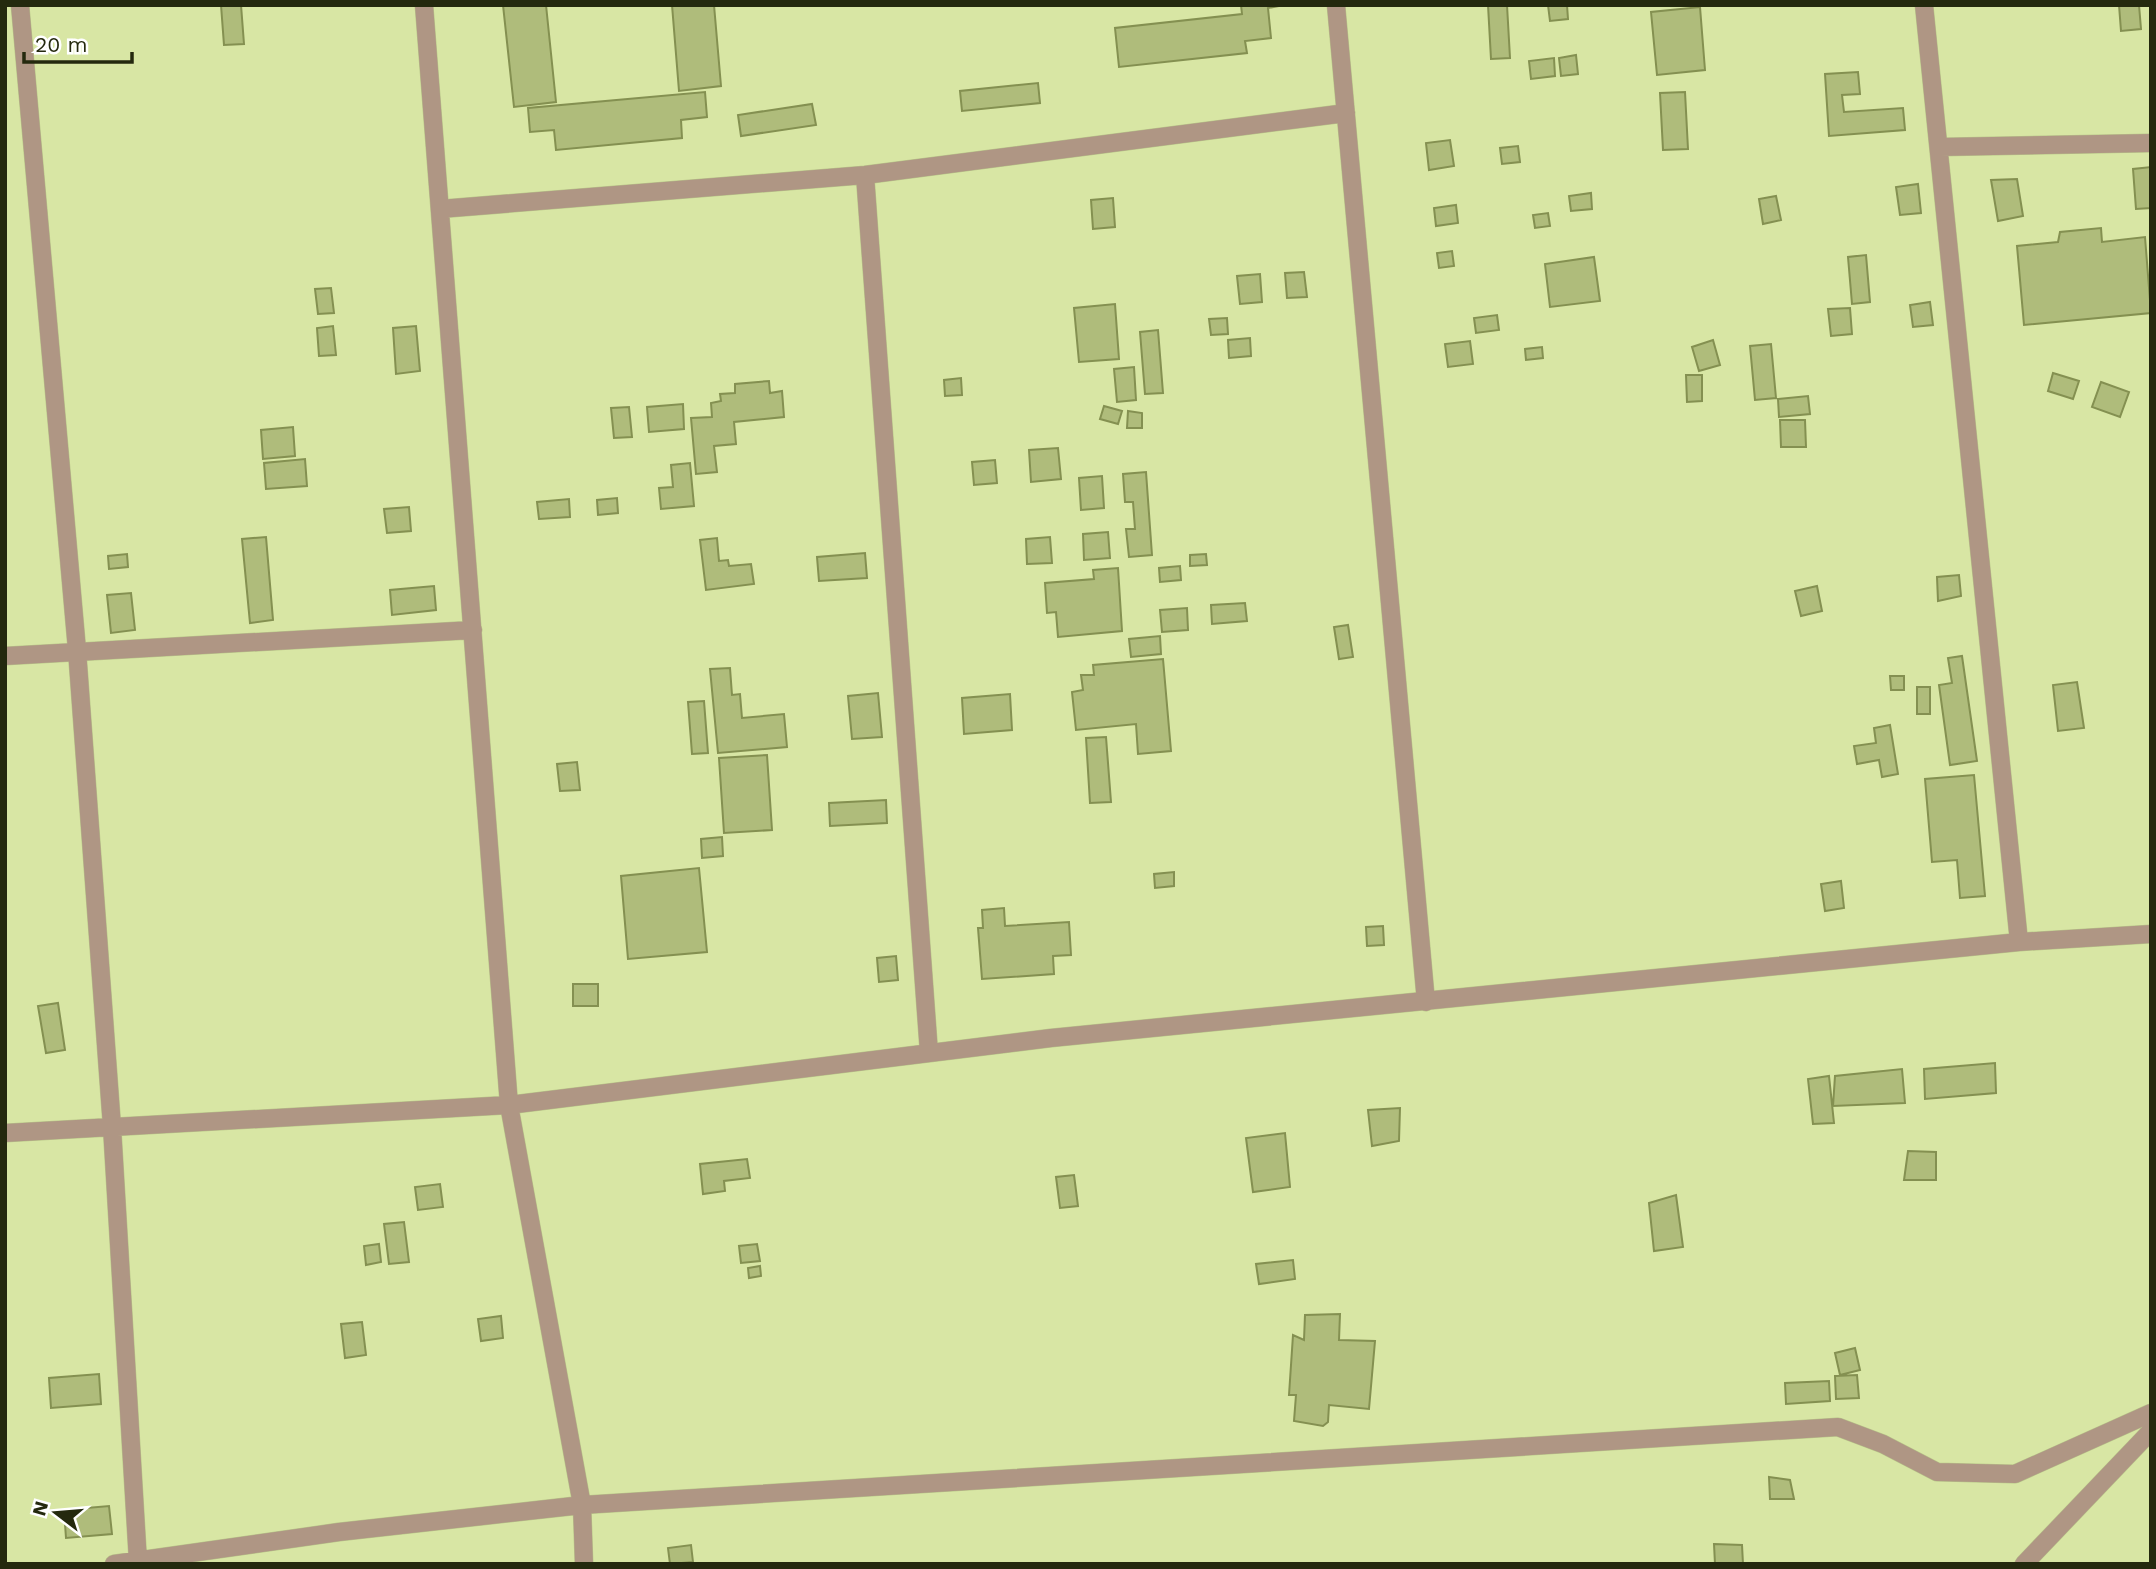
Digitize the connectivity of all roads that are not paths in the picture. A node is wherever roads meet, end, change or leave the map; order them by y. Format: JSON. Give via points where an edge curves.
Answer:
{"nodes":[{"id":1,"x":20,"y":5,"type":"edge"},
{"id":2,"x":425,"y":5,"type":"edge"},
{"id":3,"x":1336,"y":5,"type":"edge"},
{"id":4,"x":1924,"y":5,"type":"edge"},
{"id":5,"x":1346,"y":113,"type":"junction"},
{"id":6,"x":2150,"y":142,"type":"edge"},
{"id":7,"x":1940,"y":147,"type":"junction"},
{"id":8,"x":865,"y":175,"type":"junction"},
{"id":9,"x":440,"y":209,"type":"junction"},
{"id":10,"x":472,"y":630,"type":"junction"},
{"id":11,"x":77,"y":650,"type":"junction"},
{"id":12,"x":5,"y":656,"type":"edge"},
{"id":13,"x":2151,"y":934,"type":"edge"},
{"id":14,"x":2019,"y":942,"type":"junction"},
{"id":15,"x":1426,"y":1002,"type":"junction"},
{"id":16,"x":929,"y":1053,"type":"junction"},
{"id":17,"x":509,"y":1105,"type":"junction"},
{"id":18,"x":112,"y":1127,"type":"junction"},
{"id":19,"x":5,"y":1133,"type":"edge"},
{"id":20,"x":2151,"y":1413,"type":"edge"},
{"id":21,"x":2151,"y":1431,"type":"edge"},
{"id":22,"x":582,"y":1505,"type":"junction"},
{"id":23,"x":138,"y":1562,"type":"edge"},
{"id":24,"x":114,"y":1564,"type":"edge"},
{"id":25,"x":584,"y":1564,"type":"edge"},
{"id":26,"x":2024,"y":1564,"type":"edge"}],
"edges":[{"from":1,"to":11,"type":"street"},
{"from":2,"to":9,"type":"street"},
{"from":3,"to":5,"type":"street"},
{"from":4,"to":7,"type":"street"},
{"from":5,"to":8,"type":"street"},
{"from":5,"to":15,"type":"street"},
{"from":6,"to":7,"type":"street"},
{"from":7,"to":14,"type":"street"},
{"from":8,"to":9,"type":"street"},
{"from":8,"to":16,"type":"street"},
{"from":9,"to":10,"type":"street"},
{"from":10,"to":11,"type":"street"},
{"from":10,"to":17,"type":"street"},
{"from":11,"to":12,"type":"street"},
{"from":11,"to":18,"type":"street"},
{"from":13,"to":14,"type":"street"},
{"from":14,"to":15,"type":"street"},
{"from":15,"to":16,"type":"street"},
{"from":16,"to":17,"type":"street"},
{"from":17,"to":18,"type":"street"},
{"from":17,"to":22,"type":"street"},
{"from":18,"to":19,"type":"street"},
{"from":18,"to":23,"type":"street"},
{"from":20,"to":22,"type":"street","via":[[2015,1474],[1937,1472],[1838,1427]]},
{"from":21,"to":26,"type":"street"},
{"from":22,"to":23,"type":"street","via":[[339,1532]]},
{"from":22,"to":25,"type":"street"},
{"from":23,"to":24,"type":"street"}]}
